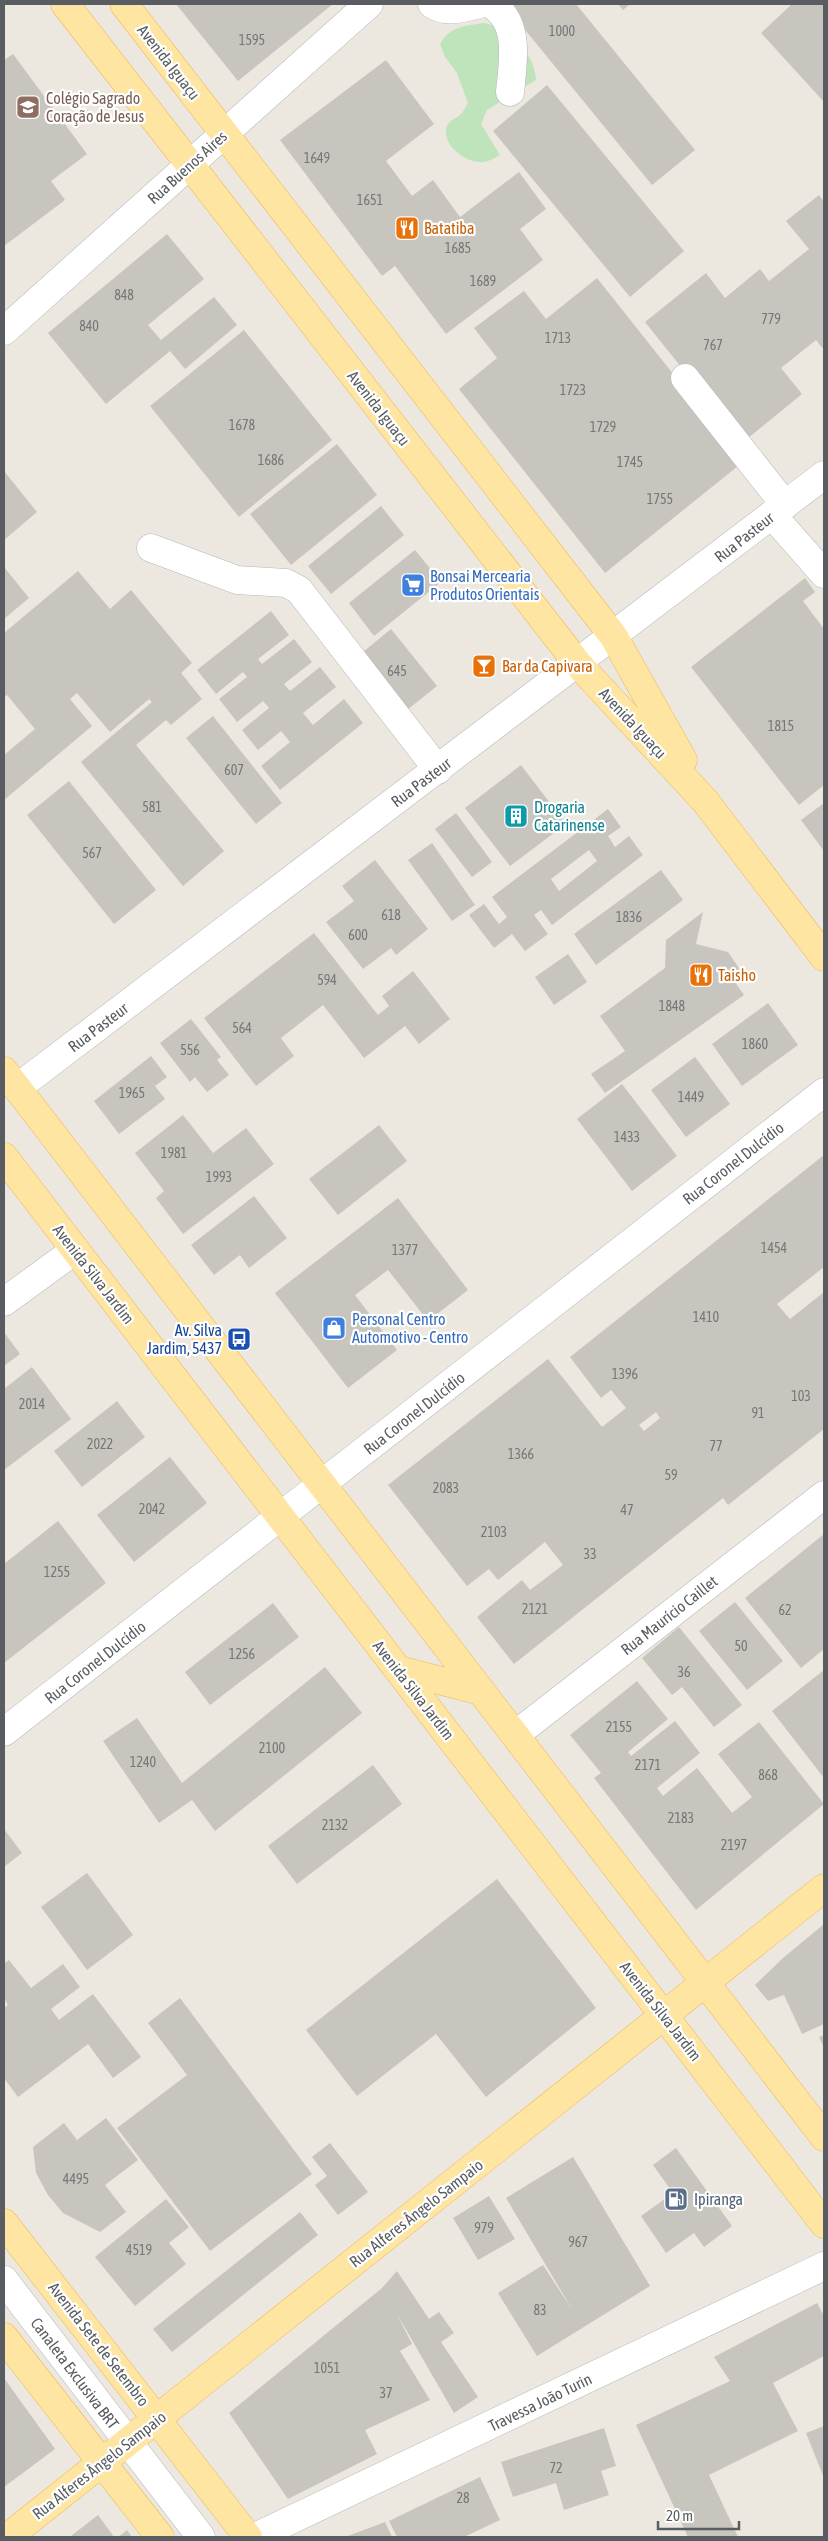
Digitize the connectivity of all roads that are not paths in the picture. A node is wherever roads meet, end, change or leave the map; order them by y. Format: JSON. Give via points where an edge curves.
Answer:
{"nodes":[{"id":1,"x":65,"y":4,"type":"edge"},
{"id":2,"x":124,"y":4,"type":"edge"},
{"id":3,"x":369,"y":4,"type":"edge"},
{"id":4,"x":432,"y":4,"type":"edge"},
{"id":5,"x":480,"y":4,"type":"edge"},
{"id":6,"x":490,"y":4,"type":"edge"},
{"id":7,"x":510,"y":92,"type":"dead end"},
{"id":8,"x":224,"y":134,"type":"junction"},
{"id":9,"x":190,"y":164,"type":"junction"},
{"id":10,"x":4,"y":330,"type":"edge"},
{"id":11,"x":685,"y":378,"type":"dead end"},
{"id":12,"x":824,"y":475,"type":"edge"},
{"id":13,"x":778,"y":510,"type":"junction"},
{"id":14,"x":151,"y":548,"type":"dead end"},
{"id":15,"x":824,"y":574,"type":"edge"},
{"id":16,"x":614,"y":637,"type":"junction"},
{"id":17,"x":578,"y":664,"type":"junction"},
{"id":18,"x":438,"y":770,"type":"junction"},
{"id":19,"x":705,"y":801,"type":"junction"},
{"id":20,"x":824,"y":957,"type":"edge"},
{"id":21,"x":10,"y":1080,"type":"edge"},
{"id":22,"x":824,"y":1092,"type":"edge"},
{"id":23,"x":4,"y":1157,"type":"edge"},
{"id":24,"x":75,"y":1250,"type":"junction"},
{"id":25,"x":4,"y":1302,"type":"edge"},
{"id":26,"x":322,"y":1484,"type":"junction"},
{"id":27,"x":824,"y":1495,"type":"edge"},
{"id":28,"x":280,"y":1516,"type":"junction"},
{"id":29,"x":399,"y":1670,"type":"junction"},
{"id":30,"x":481,"y":1691,"type":"junction"},
{"id":31,"x":4,"y":1732,"type":"edge"},
{"id":32,"x":515,"y":1735,"type":"junction"},
{"id":33,"x":824,"y":1888,"type":"edge"},
{"id":34,"x":705,"y":1983,"type":"junction"},
{"id":35,"x":664,"y":2015,"type":"junction"},
{"id":36,"x":824,"y":2137,"type":"edge"},
{"id":37,"x":4,"y":2223,"type":"edge"},
{"id":38,"x":824,"y":2224,"type":"edge"},
{"id":39,"x":824,"y":2266,"type":"edge"},
{"id":40,"x":4,"y":2280,"type":"edge"},
{"id":41,"x":4,"y":2337,"type":"edge"},
{"id":42,"x":157,"y":2419,"type":"junction"},
{"id":43,"x":128,"y":2442,"type":"junction"},
{"id":44,"x":103,"y":2462,"type":"junction"},
{"id":45,"x":8,"y":2537,"type":"edge"},
{"id":46,"x":160,"y":2537,"type":"edge"},
{"id":47,"x":201,"y":2537,"type":"edge"},
{"id":48,"x":248,"y":2537,"type":"edge"},
{"id":49,"x":254,"y":2537,"type":"edge"}],
"edges":[{"from":1,"to":9,"type":"main road","name":"Avenida Iguaçu"},
{"from":2,"to":8,"type":"main road","name":"Avenida Iguaçu"},
{"from":3,"to":8,"type":"street","name":"Rua Buenos Aires"},
{"from":4,"to":5,"type":"street","via":[[441,10]]},
{"from":6,"to":7,"type":"street","via":[[499,9],[510,27],[514,54]]},
{"from":8,"to":9,"type":"street","name":"Rua Buenos Aires"},
{"from":8,"to":16,"type":"main road","name":"Avenida Iguaçu"},
{"from":9,"to":10,"type":"street","name":"Rua Buenos Aires"},
{"from":9,"to":17,"type":"main road","name":"Avenida Iguaçu"},
{"from":11,"to":13,"type":"street"},
{"from":12,"to":13,"type":"street","name":"Rua Pasteur"},
{"from":13,"to":15,"type":"street"},
{"from":13,"to":16,"type":"street","name":"Rua Pasteur"},
{"from":14,"to":18,"type":"street","via":[[237,580],[286,584],[299,590]]},
{"from":16,"to":17,"type":"street","name":"Rua Pasteur"},
{"from":16,"to":19,"type":"main road","name":"Avenida Iguaçu"},
{"from":17,"to":18,"type":"street","name":"Rua Pasteur"},
{"from":17,"to":19,"type":"main road","name":"Avenida Iguaçu"},
{"from":18,"to":21,"type":"street","name":"Rua Pasteur"},
{"from":19,"to":20,"type":"main road","name":"Avenida Iguaçu"},
{"from":21,"to":26,"type":"main road"},
{"from":22,"to":26,"type":"street","name":"Rua Coronel Dulcídio"},
{"from":23,"to":24,"type":"main road","name":"Avenida Silva Jardim"},
{"from":24,"to":25,"type":"street"},
{"from":24,"to":28,"type":"main road","name":"Avenida Silva Jardim"},
{"from":26,"to":28,"type":"street","name":"Rua Coronel Dulcídio"},
{"from":26,"to":30,"type":"main road"},
{"from":27,"to":32,"type":"street","name":"Rua Maurício Caillet"},
{"from":28,"to":29,"type":"main road","name":"Avenida Silva Jardim"},
{"from":28,"to":31,"type":"street","name":"Rua Coronel Dulcídio"},
{"from":29,"to":30,"type":"main road"},
{"from":29,"to":35,"type":"main road","name":"Avenida Silva Jardim"},
{"from":30,"to":32,"type":"main road"},
{"from":32,"to":34,"type":"main road"},
{"from":33,"to":34,"type":"main road","name":"Rua Alferes Ângelo Sampaio"},
{"from":34,"to":35,"type":"main road","name":"Rua Alferes Ângelo Sampaio"},
{"from":34,"to":36,"type":"main road"},
{"from":35,"to":38,"type":"main road","name":"Avenida Silva Jardim"},
{"from":35,"to":42,"type":"main road","name":"Rua Alferes Ângelo Sampaio"},
{"from":37,"to":42,"type":"main road","name":"Avenida Sete de Setembro"},
{"from":39,"to":49,"type":"street","name":"Travessa João Turin"},
{"from":40,"to":43,"type":"street","name":"Canaleta Exclusiva BRT"},
{"from":41,"to":44,"type":"main road"},
{"from":42,"to":43,"type":"main road","name":"Rua Alferes Ângelo Sampaio"},
{"from":42,"to":48,"type":"main road","name":"Avenida Sete de Setembro"},
{"from":43,"to":44,"type":"main road","name":"Rua Alferes Ângelo Sampaio"},
{"from":43,"to":47,"type":"street","name":"Canaleta Exclusiva BRT"},
{"from":44,"to":45,"type":"main road","name":"Rua Alferes Ângelo Sampaio"},
{"from":44,"to":46,"type":"main road"}]}
